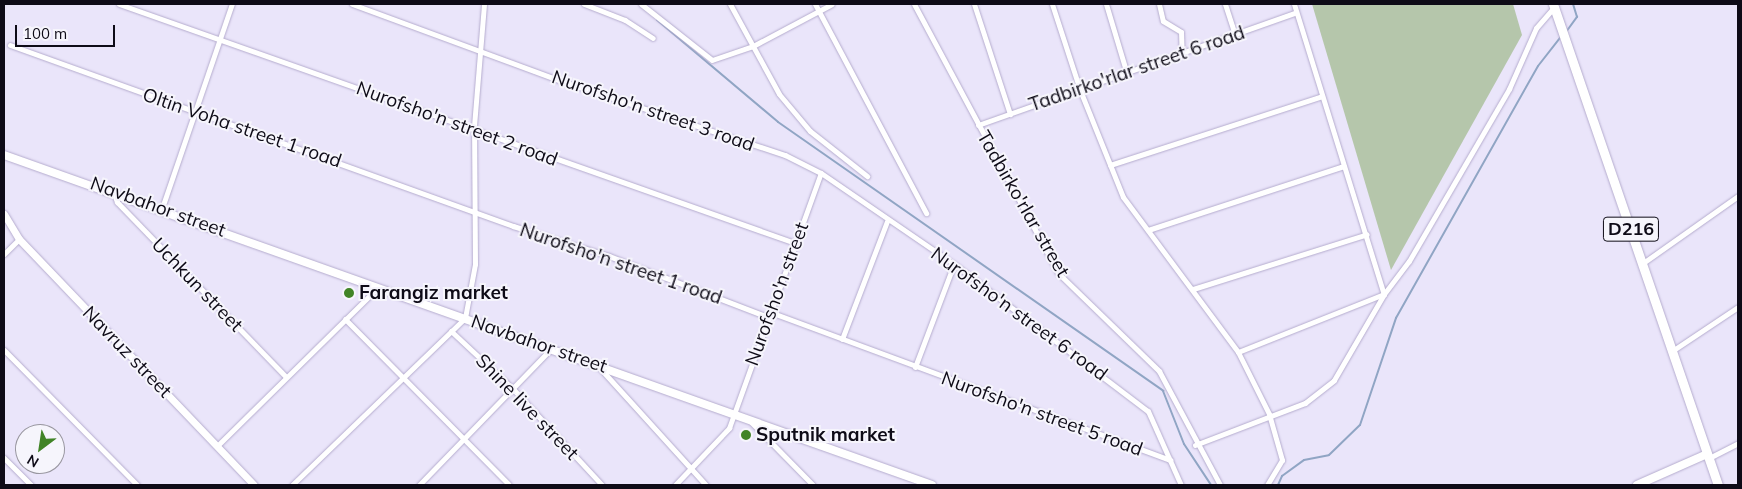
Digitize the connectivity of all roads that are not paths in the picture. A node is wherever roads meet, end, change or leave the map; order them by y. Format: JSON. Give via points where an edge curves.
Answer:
{"nodes":[{"id":1,"x":119,"y":4,"type":"edge"},
{"id":2,"x":232,"y":4,"type":"edge"},
{"id":3,"x":352,"y":4,"type":"edge"},
{"id":4,"x":484,"y":4,"type":"edge"},
{"id":5,"x":584,"y":4,"type":"edge"},
{"id":6,"x":641,"y":4,"type":"edge"},
{"id":7,"x":730,"y":4,"type":"edge"},
{"id":8,"x":815,"y":4,"type":"edge"},
{"id":9,"x":832,"y":4,"type":"edge"},
{"id":10,"x":914,"y":4,"type":"edge"},
{"id":11,"x":974,"y":4,"type":"edge"},
{"id":12,"x":1052,"y":4,"type":"edge"},
{"id":13,"x":1106,"y":4,"type":"edge"},
{"id":14,"x":1159,"y":4,"type":"edge"},
{"id":15,"x":1226,"y":4,"type":"edge"},
{"id":16,"x":1294,"y":4,"type":"edge"},
{"id":17,"x":1553,"y":6,"type":"edge"},
{"id":18,"x":818,"y":11,"type":"junction"},
{"id":19,"x":1295,"y":14,"type":"junction"},
{"id":20,"x":1235,"y":35,"type":"junction"},
{"id":21,"x":653,"y":38,"type":"dead end"},
{"id":22,"x":220,"y":40,"type":"junction"},
{"id":23,"x":10,"y":45,"type":"dead end"},
{"id":24,"x":752,"y":46,"type":"junction"},
{"id":25,"x":483,"y":51,"type":"junction"},
{"id":26,"x":1182,"y":55,"type":"junction"},
{"id":27,"x":1127,"y":74,"type":"junction"},
{"id":28,"x":1080,"y":90,"type":"junction"},
{"id":29,"x":1322,"y":96,"type":"junction"},
{"id":30,"x":196,"y":113,"type":"junction"},
{"id":31,"x":1010,"y":114,"type":"junction"},
{"id":32,"x":978,"y":125,"type":"junction"},
{"id":33,"x":474,"y":126,"type":"junction"},
{"id":34,"x":4,"y":155,"type":"edge"},
{"id":35,"x":1110,"y":165,"type":"junction"},
{"id":36,"x":1344,"y":166,"type":"junction"},
{"id":37,"x":821,"y":173,"type":"junction"},
{"id":38,"x":867,"y":176,"type":"dead end"},
{"id":39,"x":113,"y":190,"type":"junction"},
{"id":40,"x":1738,"y":196,"type":"edge"},
{"id":41,"x":162,"y":208,"type":"junction"},
{"id":42,"x":475,"y":210,"type":"junction"},
{"id":43,"x":926,"y":213,"type":"dead end"},
{"id":44,"x":4,"y":214,"type":"edge"},
{"id":45,"x":887,"y":221,"type":"junction"},
{"id":46,"x":1148,"y":230,"type":"junction"},
{"id":47,"x":1367,"y":234,"type":"junction"},
{"id":48,"x":19,"y":239,"type":"junction"},
{"id":49,"x":795,"y":243,"type":"junction"},
{"id":50,"x":4,"y":254,"type":"edge"},
{"id":51,"x":1643,"y":263,"type":"junction"},
{"id":52,"x":954,"y":264,"type":"junction"},
{"id":53,"x":376,"y":289,"type":"junction"},
{"id":54,"x":1193,"y":289,"type":"junction"},
{"id":55,"x":1384,"y":294,"type":"junction"},
{"id":56,"x":1738,"y":307,"type":"edge"},
{"id":57,"x":769,"y":315,"type":"junction"},
{"id":58,"x":464,"y":318,"type":"junction"},
{"id":59,"x":345,"y":319,"type":"junction"},
{"id":60,"x":451,"y":331,"type":"junction"},
{"id":61,"x":842,"y":339,"type":"junction"},
{"id":62,"x":553,"y":347,"type":"junction"},
{"id":63,"x":4,"y":350,"type":"edge"},
{"id":64,"x":1672,"y":351,"type":"junction"},
{"id":65,"x":1238,"y":352,"type":"junction"},
{"id":66,"x":596,"y":364,"type":"junction"},
{"id":67,"x":914,"y":367,"type":"junction"},
{"id":68,"x":286,"y":377,"type":"junction"},
{"id":69,"x":403,"y":377,"type":"junction"},
{"id":70,"x":514,"y":390,"type":"junction"},
{"id":71,"x":1269,"y":414,"type":"junction"},
{"id":72,"x":733,"y":415,"type":"junction"},
{"id":73,"x":750,"y":421,"type":"junction"},
{"id":74,"x":465,"y":440,"type":"junction"},
{"id":75,"x":1738,"y":443,"type":"edge"},
{"id":76,"x":1195,"y":445,"type":"junction"},
{"id":77,"x":217,"y":446,"type":"junction"},
{"id":78,"x":1707,"y":456,"type":"junction"},
{"id":79,"x":4,"y":458,"type":"edge"},
{"id":80,"x":1170,"y":460,"type":"junction"},
{"id":81,"x":691,"y":470,"type":"junction"},
{"id":82,"x":31,"y":485,"type":"edge"},
{"id":83,"x":137,"y":485,"type":"edge"},
{"id":84,"x":254,"y":485,"type":"edge"},
{"id":85,"x":292,"y":485,"type":"edge"},
{"id":86,"x":419,"y":485,"type":"edge"},
{"id":87,"x":509,"y":485,"type":"edge"},
{"id":88,"x":602,"y":485,"type":"edge"},
{"id":89,"x":675,"y":485,"type":"edge"},
{"id":90,"x":706,"y":485,"type":"edge"},
{"id":91,"x":813,"y":485,"type":"edge"},
{"id":92,"x":932,"y":485,"type":"edge"},
{"id":93,"x":1181,"y":485,"type":"edge"},
{"id":94,"x":1220,"y":485,"type":"edge"},
{"id":95,"x":1267,"y":485,"type":"edge"},
{"id":96,"x":1637,"y":485,"type":"edge"},
{"id":97,"x":1718,"y":485,"type":"edge"}],
"edges":[{"from":1,"to":22,"type":"street","name":"Nurofsho'n street 2 road"},
{"from":2,"to":22,"type":"street"},
{"from":3,"to":25,"type":"street","name":"Nurofsho'n street 3 road"},
{"from":4,"to":25,"type":"street"},
{"from":5,"to":21,"type":"street","via":[[625,20]]},
{"from":6,"to":24,"type":"street","via":[[708,59]]},
{"from":7,"to":24,"type":"street"},
{"from":8,"to":18,"type":"street"},
{"from":9,"to":18,"type":"street"},
{"from":10,"to":32,"type":"street","name":"Tadbirko'rlar street"},
{"from":11,"to":31,"type":"street"},
{"from":12,"to":28,"type":"street"},
{"from":13,"to":27,"type":"street"},
{"from":14,"to":26,"type":"street","via":[[1164,21],[1181,32]]},
{"from":15,"to":20,"type":"street"},
{"from":16,"to":19,"type":"street"},
{"from":17,"to":51,"type":"main road","number":"D216"},
{"from":17,"to":55,"type":"street","via":[[1536,28],[1509,89],[1414,252]]},
{"from":18,"to":24,"type":"street"},
{"from":18,"to":43,"type":"street"},
{"from":19,"to":20,"type":"street","name":"Tadbirko'rlar street 6 road"},
{"from":19,"to":29,"type":"street"},
{"from":20,"to":26,"type":"street","name":"Tadbirko'rlar street 6 road"},
{"from":22,"to":30,"type":"street"},
{"from":22,"to":33,"type":"street","name":"Nurofsho'n street 2 road"},
{"from":23,"to":30,"type":"street","name":"Oltin Voha street 1 road"},
{"from":24,"to":38,"type":"street","via":[[779,94],[810,131]]},
{"from":25,"to":33,"type":"street"},
{"from":25,"to":37,"type":"street","name":"Nurofsho'n street 3 road","via":[[785,155]]},
{"from":26,"to":27,"type":"street","name":"Tadbirko'rlar street 6 road"},
{"from":27,"to":28,"type":"street","name":"Tadbirko'rlar street 6 road"},
{"from":28,"to":31,"type":"street","name":"Tadbirko'rlar street 6 road"},
{"from":28,"to":35,"type":"street"},
{"from":29,"to":35,"type":"street"},
{"from":29,"to":36,"type":"street"},
{"from":30,"to":41,"type":"street"},
{"from":30,"to":42,"type":"street","name":"Oltin Voha street 1 road"},
{"from":31,"to":32,"type":"street","name":"Tadbirko'rlar street 6 road"},
{"from":32,"to":76,"type":"street","name":"Tadbirko'rlar street","via":[[1058,273],[1159,371]]},
{"from":33,"to":42,"type":"street"},
{"from":33,"to":49,"type":"street","name":"Nurofsho'n street 2 road","via":[[538,155]]},
{"from":34,"to":39,"type":"main road","name":"Navbahor street"},
{"from":35,"to":46,"type":"street","via":[[1123,197]]},
{"from":36,"to":46,"type":"street"},
{"from":36,"to":47,"type":"street"},
{"from":37,"to":45,"type":"street","name":"Nurofsho'n street 6 road"},
{"from":37,"to":49,"type":"street","name":"Nurofsho'n street"},
{"from":39,"to":41,"type":"main road","name":"Navbahor street"},
{"from":39,"to":68,"type":"street","name":"Uchkun street","via":[[117,202]]},
{"from":40,"to":51,"type":"street"},
{"from":41,"to":53,"type":"main road","name":"Navbahor street"},
{"from":42,"to":57,"type":"street","name":"Nurofsho'n street 1 road"},
{"from":42,"to":58,"type":"street","via":[[475,264]]},
{"from":44,"to":48,"type":"street","name":"Navruz street"},
{"from":45,"to":52,"type":"street","name":"Nurofsho'n street 6 road"},
{"from":45,"to":61,"type":"street"},
{"from":46,"to":54,"type":"street"},
{"from":47,"to":54,"type":"street"},
{"from":47,"to":55,"type":"street"},
{"from":48,"to":50,"type":"street"},
{"from":48,"to":77,"type":"street","name":"Navruz street"},
{"from":49,"to":57,"type":"street","name":"Nurofsho'n street"},
{"from":51,"to":64,"type":"main road","number":"D216"},
{"from":52,"to":67,"type":"street"},
{"from":52,"to":80,"type":"street","name":"Nurofsho'n street 6 road","via":[[1148,411]]},
{"from":53,"to":58,"type":"main road","name":"Navbahor street"},
{"from":53,"to":59,"type":"street"},
{"from":54,"to":65,"type":"street"},
{"from":55,"to":65,"type":"street"},
{"from":55,"to":71,"type":"street","via":[[1334,380],[1305,403]]},
{"from":56,"to":64,"type":"street"},
{"from":57,"to":61,"type":"street","name":"Nurofsho'n street 5 road"},
{"from":57,"to":72,"type":"street","name":"Nurofsho'n street"},
{"from":58,"to":60,"type":"street"},
{"from":58,"to":62,"type":"main road","name":"Navbahor street"},
{"from":59,"to":68,"type":"street"},
{"from":59,"to":69,"type":"street"},
{"from":60,"to":69,"type":"street"},
{"from":60,"to":70,"type":"street","name":"Shine live street"},
{"from":61,"to":67,"type":"street","name":"Nurofsho'n street 5 road"},
{"from":62,"to":66,"type":"main road","name":"Navbahor street"},
{"from":62,"to":70,"type":"street"},
{"from":63,"to":83,"type":"street"},
{"from":64,"to":78,"type":"main road","number":"D216"},
{"from":65,"to":71,"type":"street"},
{"from":66,"to":72,"type":"main road","name":"Navbahor street"},
{"from":66,"to":81,"type":"street","via":[[606,381]]},
{"from":67,"to":80,"type":"street","name":"Nurofsho'n street 5 road"},
{"from":68,"to":77,"type":"street"},
{"from":69,"to":74,"type":"street"},
{"from":69,"to":85,"type":"street"},
{"from":70,"to":74,"type":"street"},
{"from":70,"to":88,"type":"street","name":"Shine live street"},
{"from":71,"to":76,"type":"street"},
{"from":71,"to":95,"type":"street","via":[[1282,460]]},
{"from":72,"to":73,"type":"main road","name":"Navbahor street"},
{"from":72,"to":81,"type":"street","name":"Nurofsho'n street","via":[[728,428]]},
{"from":73,"to":91,"type":"street"},
{"from":73,"to":92,"type":"main road","name":"Navbahor street"},
{"from":74,"to":86,"type":"street"},
{"from":74,"to":87,"type":"street"},
{"from":75,"to":78,"type":"street"},
{"from":76,"to":94,"type":"street","name":"Tadbirko'rlar street"},
{"from":77,"to":84,"type":"street","name":"Navruz street"},
{"from":78,"to":96,"type":"main road"},
{"from":78,"to":97,"type":"main road","number":"D216"},
{"from":79,"to":82,"type":"street"},
{"from":80,"to":93,"type":"street","name":"Nurofsho'n street 6 road"},
{"from":81,"to":89,"type":"street","name":"Nurofsho'n street"},
{"from":81,"to":90,"type":"street"}]}
